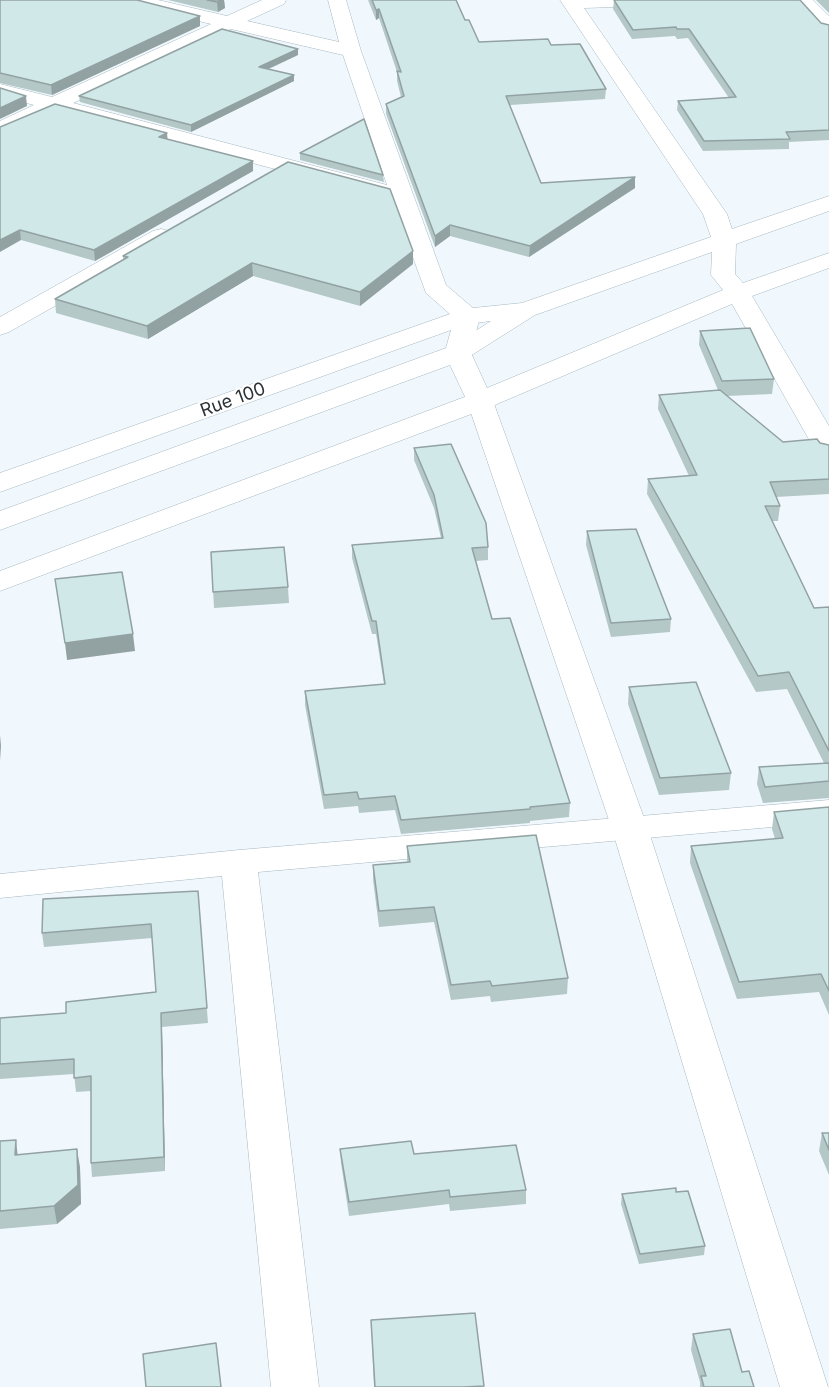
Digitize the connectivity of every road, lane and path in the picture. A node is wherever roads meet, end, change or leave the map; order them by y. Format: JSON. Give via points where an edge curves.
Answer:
{"nodes":[{"id":1,"x":134,"y":0,"type":"edge"},
{"id":2,"x":277,"y":0,"type":"edge"},
{"id":3,"x":337,"y":0,"type":"edge"},
{"id":4,"x":646,"y":0,"type":"edge"},
{"id":5,"x":803,"y":0,"type":"edge"},
{"id":6,"x":570,"y":2,"type":"edge"},
{"id":7,"x":230,"y":22,"type":"junction"},
{"id":8,"x":829,"y":27,"type":"edge"},
{"id":9,"x":351,"y":51,"type":"junction"},
{"id":10,"x":0,"y":90,"type":"edge"},
{"id":11,"x":54,"y":104,"type":"junction"},
{"id":12,"x":0,"y":129,"type":"edge"},
{"id":13,"x":285,"y":165,"type":"junction"},
{"id":14,"x":254,"y":182,"type":"edge"},
{"id":15,"x":400,"y":195,"type":"junction"},
{"id":16,"x":829,"y":203,"type":"edge"},
{"id":17,"x":183,"y":223,"type":"edge"},
{"id":18,"x":724,"y":240,"type":"junction"},
{"id":19,"x":829,"y":260,"type":"edge"},
{"id":20,"x":738,"y":293,"type":"junction"},
{"id":21,"x":526,"y":310,"type":"junction"},
{"id":22,"x":467,"y":316,"type":"junction"},
{"id":23,"x":0,"y":327,"type":"edge"},
{"id":24,"x":458,"y":352,"type":"junction"},
{"id":25,"x":480,"y":401,"type":"junction"},
{"id":26,"x":829,"y":450,"type":"edge"},
{"id":27,"x":0,"y":483,"type":"edge"},
{"id":28,"x":0,"y":520,"type":"edge"},
{"id":29,"x":0,"y":582,"type":"edge"},
{"id":30,"x":829,"y":811,"type":"edge"},
{"id":31,"x":630,"y":830,"type":"junction"},
{"id":32,"x":239,"y":862,"type":"junction"},
{"id":33,"x":0,"y":886,"type":"edge"},
{"id":34,"x":295,"y":1387,"type":"edge"},
{"id":35,"x":804,"y":1387,"type":"edge"}],
"edges":[{"from":1,"to":7,"type":"street"},
{"from":2,"to":7,"type":"street"},
{"from":3,"to":9,"type":"street"},
{"from":4,"to":6,"type":"street"},
{"from":5,"to":8,"type":"street"},
{"from":6,"to":18,"type":"street","via":[[715,214]]},
{"from":7,"to":9,"type":"street"},
{"from":7,"to":11,"type":"street"},
{"from":9,"to":15,"type":"street"},
{"from":10,"to":11,"type":"street"},
{"from":11,"to":12,"type":"street"},
{"from":11,"to":13,"type":"street"},
{"from":13,"to":14,"type":"street"},
{"from":13,"to":15,"type":"street"},
{"from":15,"to":22,"type":"street","via":[[435,288]]},
{"from":16,"to":18,"type":"street"},
{"from":17,"to":23,"type":"street"},
{"from":18,"to":20,"type":"street","via":[[723,275]]},
{"from":18,"to":21,"type":"street"},
{"from":19,"to":20,"type":"street"},
{"from":20,"to":25,"type":"street"},
{"from":20,"to":26,"type":"street"},
{"from":21,"to":22,"type":"street","name":"Rue 100"},
{"from":21,"to":24,"type":"street"},
{"from":22,"to":24,"type":"street"},
{"from":22,"to":27,"type":"street","name":"Rue 100"},
{"from":24,"to":25,"type":"street"},
{"from":24,"to":28,"type":"street"},
{"from":25,"to":29,"type":"street"},
{"from":25,"to":31,"type":"street"},
{"from":30,"to":31,"type":"street"},
{"from":31,"to":32,"type":"street"},
{"from":31,"to":35,"type":"street"},
{"from":32,"to":33,"type":"street"},
{"from":32,"to":34,"type":"street"}]}
